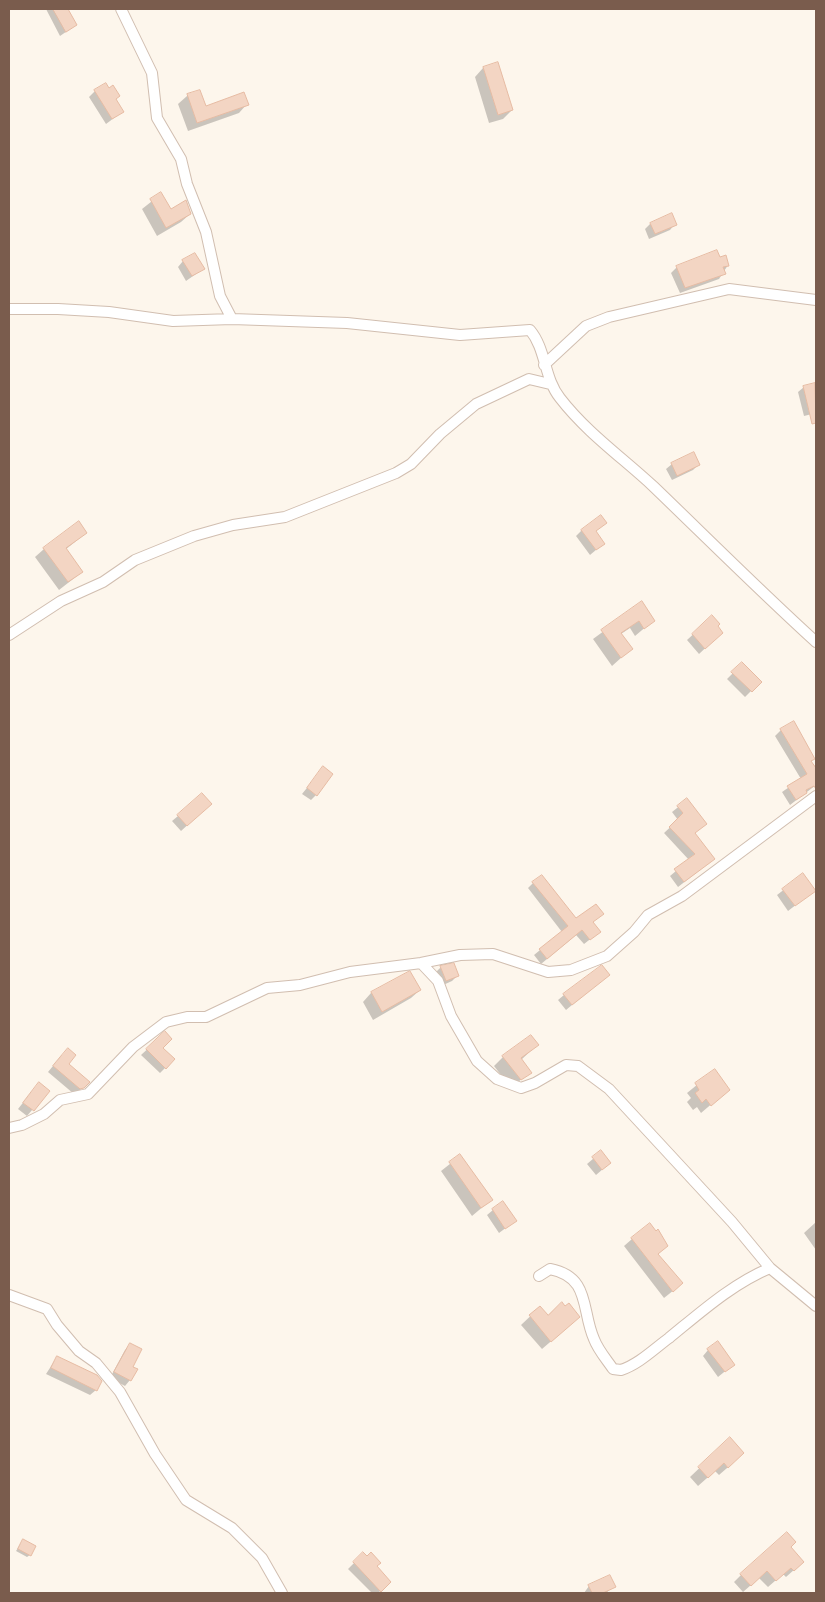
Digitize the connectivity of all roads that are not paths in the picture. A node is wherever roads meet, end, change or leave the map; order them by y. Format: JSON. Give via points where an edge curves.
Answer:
{"nodes":[{"id":1,"x":121,"y":9,"type":"edge"},
{"id":2,"x":816,"y":300,"type":"edge"},
{"id":3,"x":9,"y":309,"type":"edge"},
{"id":4,"x":232,"y":319,"type":"junction"},
{"id":5,"x":544,"y":365,"type":"junction"},
{"id":6,"x":550,"y":384,"type":"junction"},
{"id":7,"x":9,"y":635,"type":"edge"},
{"id":8,"x":816,"y":642,"type":"edge"},
{"id":9,"x":816,"y":796,"type":"edge"},
{"id":10,"x":421,"y":963,"type":"junction"},
{"id":11,"x":9,"y":1128,"type":"edge"},
{"id":12,"x":770,"y":1268,"type":"junction"},
{"id":13,"x":539,"y":1276,"type":"dead end"},
{"id":14,"x":9,"y":1295,"type":"edge"},
{"id":15,"x":816,"y":1306,"type":"edge"},
{"id":16,"x":282,"y":1593,"type":"edge"}],
"edges":[{"from":1,"to":4,"type":"street","via":[[152,73],[157,118],[181,159],[206,232],[220,296]]},
{"from":2,"to":5,"type":"street","via":[[729,289],[609,317],[586,326]]},
{"from":3,"to":4,"type":"street","via":[[110,312],[173,321]]},
{"from":4,"to":5,"type":"street","via":[[347,323],[460,335],[530,330],[538,340]]},
{"from":5,"to":6,"type":"street"},
{"from":6,"to":7,"type":"street","via":[[529,379],[476,404],[411,464],[396,473],[285,518],[234,525],[194,536],[135,560],[103,582],[61,601]]},
{"from":6,"to":8,"type":"street","via":[[586,427],[654,487]]},
{"from":9,"to":10,"type":"street","via":[[682,896],[648,915],[607,956],[571,970],[548,972],[493,954],[460,955]]},
{"from":10,"to":11,"type":"street","via":[[350,972],[300,985],[268,988],[206,1017],[166,1022],[134,1047],[88,1094],[60,1100],[44,1114]]},
{"from":10,"to":12,"type":"street","via":[[438,981],[452,1016],[477,1061],[497,1079],[521,1088],[566,1065],[578,1066],[608,1089],[732,1222]]},
{"from":12,"to":13,"type":"street","via":[[726,1292],[648,1354],[621,1370],[613,1369],[594,1340],[584,1299],[574,1280],[550,1269]]},
{"from":12,"to":15,"type":"street"},
{"from":14,"to":16,"type":"street","via":[[47,1310],[79,1351],[96,1363],[120,1392],[186,1500],[238,1534],[262,1558]]}]}
